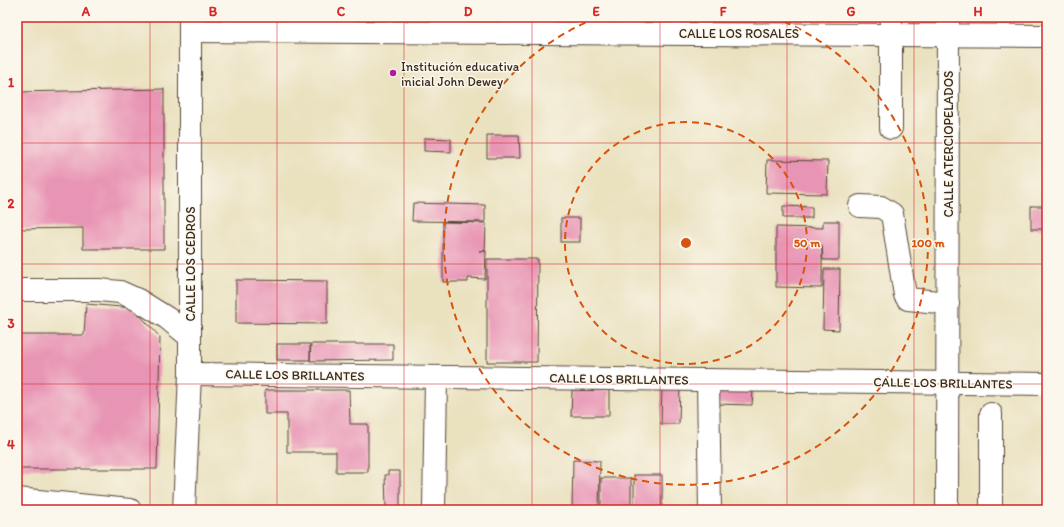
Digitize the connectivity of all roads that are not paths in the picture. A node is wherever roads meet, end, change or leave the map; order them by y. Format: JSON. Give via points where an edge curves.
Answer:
{"nodes":[{"id":1,"x":190,"y":24,"type":"edge"},
{"id":2,"x":891,"y":26,"type":"edge"},
{"id":3,"x":948,"y":26,"type":"edge"},
{"id":4,"x":1047,"y":36,"type":"edge"},
{"id":5,"x":891,"y":128,"type":"dead end"},
{"id":6,"x":860,"y":206,"type":"dead end"},
{"id":7,"x":17,"y":290,"type":"edge"},
{"id":8,"x":948,"y":303,"type":"junction"},
{"id":9,"x":190,"y":337,"type":"junction"},
{"id":10,"x":190,"y":374,"type":"junction"},
{"id":11,"x":436,"y":377,"type":"junction"},
{"id":12,"x":708,"y":380,"type":"junction"},
{"id":13,"x":948,"y":383,"type":"junction"},
{"id":14,"x":1047,"y":384,"type":"edge"},
{"id":15,"x":991,"y":414,"type":"dead end"},
{"id":16,"x":17,"y":499,"type":"edge"},
{"id":17,"x":130,"y":510,"type":"edge"},
{"id":18,"x":184,"y":510,"type":"edge"},
{"id":19,"x":434,"y":510,"type":"edge"},
{"id":20,"x":710,"y":510,"type":"edge"},
{"id":21,"x":947,"y":510,"type":"edge"},
{"id":22,"x":991,"y":510,"type":"edge"}],
"edges":[{"from":1,"to":2,"type":"street","name":"CALLE LOS ROSALES"},
{"from":1,"to":9,"type":"street","name":"CALLE LOS CEDROS"},
{"from":2,"to":3,"type":"street","name":"CALLE LOS ROSALES"},
{"from":2,"to":5,"type":"street"},
{"from":3,"to":4,"type":"street","name":"CALLE LOS ROSALES"},
{"from":3,"to":8,"type":"street","name":"CALLE ATERCIOPELADOS"},
{"from":6,"to":8,"type":"street","via":[[881,207],[892,214],[905,295],[908,299]]},
{"from":7,"to":9,"type":"street","via":[[120,292],[167,318]]},
{"from":8,"to":13,"type":"street","name":"CALLE ATERCIOPELADOS"},
{"from":9,"to":10,"type":"street","name":"CALLE LOS CEDROS"},
{"from":10,"to":11,"type":"street","name":"CALLE LOS BRILLANTES"},
{"from":10,"to":18,"type":"street","name":"CALLE LOS CEDROS"},
{"from":11,"to":12,"type":"street","name":"CALLE LOS BRILLANTES"},
{"from":11,"to":19,"type":"street"},
{"from":12,"to":13,"type":"street","name":"CALLE LOS BRILLANTES"},
{"from":12,"to":20,"type":"street"},
{"from":13,"to":14,"type":"street","name":"CALLE LOS BRILLANTES"},
{"from":13,"to":21,"type":"street","name":"CALLE ATERCIOPELADOS"},
{"from":15,"to":22,"type":"street"},
{"from":16,"to":17,"type":"street"}]}
